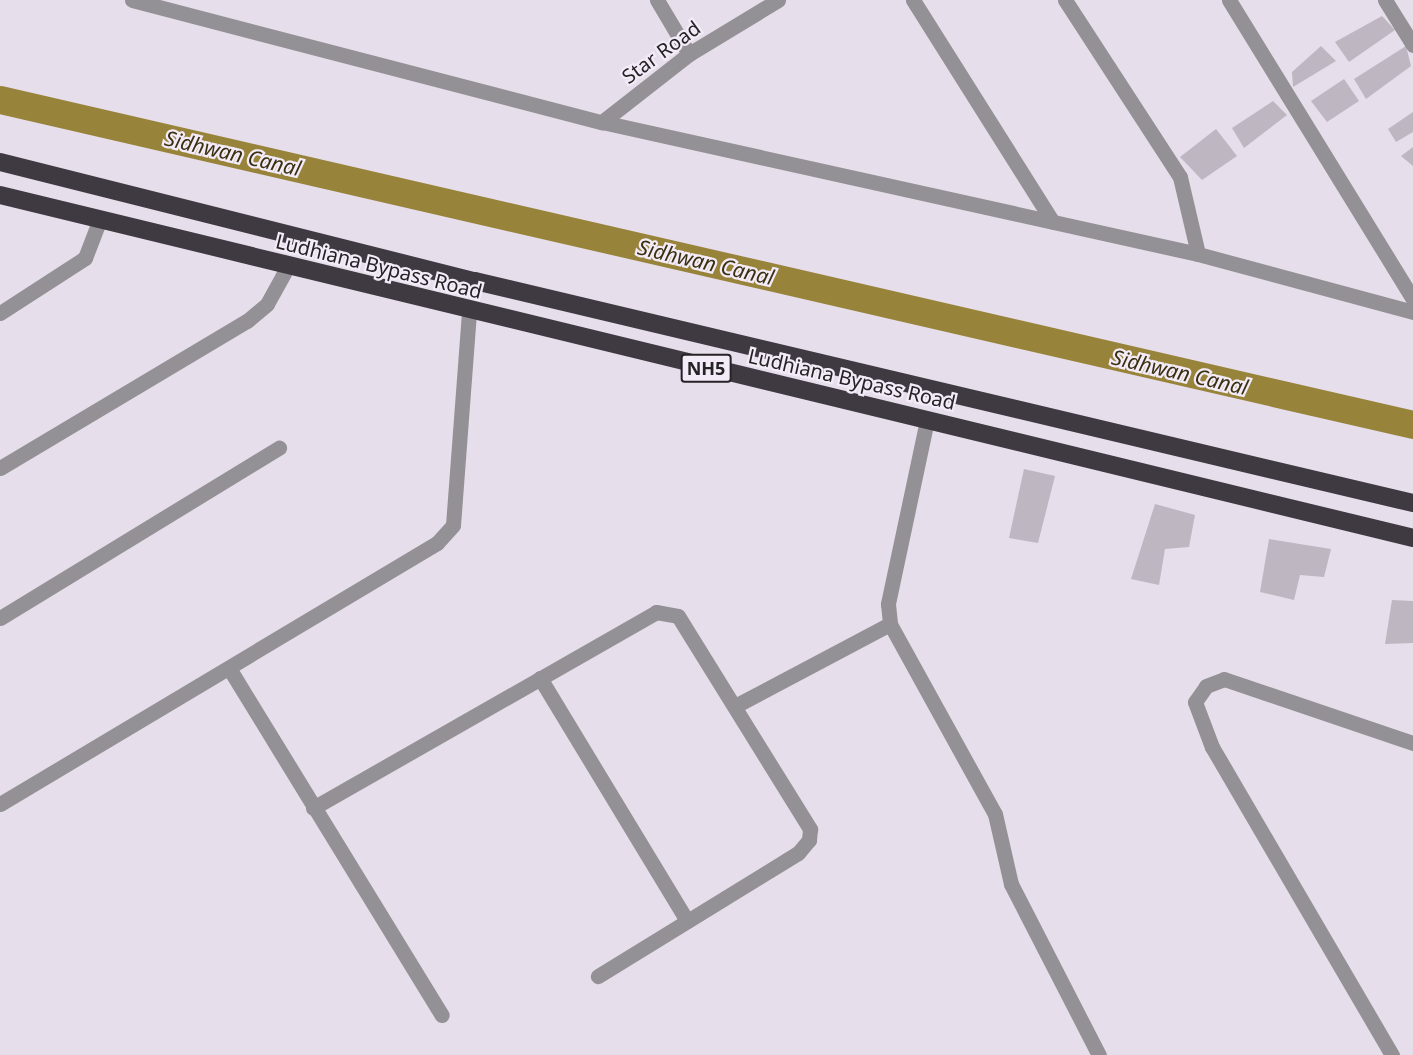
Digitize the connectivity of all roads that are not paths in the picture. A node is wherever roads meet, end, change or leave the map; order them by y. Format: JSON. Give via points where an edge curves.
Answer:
{"nodes":[{"id":1,"x":132,"y":0,"type":"edge"},
{"id":2,"x":657,"y":0,"type":"edge"},
{"id":3,"x":778,"y":0,"type":"edge"},
{"id":4,"x":913,"y":0,"type":"edge"},
{"id":5,"x":1065,"y":0,"type":"edge"},
{"id":6,"x":1229,"y":0,"type":"edge"},
{"id":7,"x":1385,"y":0,"type":"edge"},
{"id":8,"x":152,"y":2,"type":"edge"},
{"id":9,"x":1413,"y":45,"type":"edge"},
{"id":10,"x":689,"y":54,"type":"junction"},
{"id":11,"x":602,"y":122,"type":"junction"},
{"id":12,"x":0,"y":162,"type":"edge"},
{"id":13,"x":0,"y":195,"type":"edge"},
{"id":14,"x":99,"y":219,"type":"junction"},
{"id":15,"x":1053,"y":222,"type":"junction"},
{"id":16,"x":1198,"y":254,"type":"junction"},
{"id":17,"x":288,"y":266,"type":"junction"},
{"id":18,"x":1413,"y":299,"type":"edge"},
{"id":19,"x":469,"y":312,"type":"junction"},
{"id":20,"x":1413,"y":312,"type":"edge"},
{"id":21,"x":0,"y":313,"type":"edge"},
{"id":22,"x":927,"y":420,"type":"junction"},
{"id":23,"x":279,"y":448,"type":"dead end"},
{"id":24,"x":0,"y":468,"type":"edge"},
{"id":25,"x":1413,"y":503,"type":"edge"},
{"id":26,"x":1413,"y":538,"type":"edge"},
{"id":27,"x":0,"y":618,"type":"edge"},
{"id":28,"x":890,"y":624,"type":"junction"},
{"id":29,"x":229,"y":668,"type":"junction"},
{"id":30,"x":540,"y":678,"type":"junction"},
{"id":31,"x":735,"y":706,"type":"junction"},
{"id":32,"x":1413,"y":743,"type":"edge"},
{"id":33,"x":0,"y":804,"type":"edge"},
{"id":34,"x":313,"y":808,"type":"junction"},
{"id":35,"x":687,"y":921,"type":"junction"},
{"id":36,"x":598,"y":976,"type":"dead end"},
{"id":37,"x":442,"y":1015,"type":"dead end"},
{"id":38,"x":1099,"y":1055,"type":"edge"},
{"id":39,"x":1392,"y":1055,"type":"edge"}],
"edges":[{"from":1,"to":8,"type":"street"},
{"from":2,"to":10,"type":"street"},
{"from":3,"to":10,"type":"street","name":"Star Road"},
{"from":4,"to":15,"type":"street"},
{"from":5,"to":16,"type":"street","via":[[1180,177]]},
{"from":6,"to":18,"type":"street"},
{"from":7,"to":9,"type":"street"},
{"from":8,"to":11,"type":"street"},
{"from":10,"to":11,"type":"street","name":"Star Road"},
{"from":11,"to":15,"type":"street"},
{"from":12,"to":25,"type":"highway","name":"Ludhiana Bypass Road","number":"NH5","via":[[475,281]]},
{"from":13,"to":14,"type":"highway","name":"Ludhiana Bypass Road","number":"NH5"},
{"from":14,"to":17,"type":"highway","name":"Ludhiana Bypass Road","number":"NH5"},
{"from":14,"to":21,"type":"street","via":[[85,258]]},
{"from":15,"to":16,"type":"street"},
{"from":16,"to":20,"type":"street"},
{"from":17,"to":19,"type":"highway","name":"Ludhiana Bypass Road","number":"NH5"},
{"from":17,"to":24,"type":"street","via":[[267,304],[247,321]]},
{"from":19,"to":22,"type":"highway","name":"Ludhiana Bypass Road","number":"NH5"},
{"from":19,"to":29,"type":"street","via":[[453,525],[437,543]]},
{"from":22,"to":26,"type":"highway","name":"Ludhiana Bypass Road","number":"NH5"},
{"from":22,"to":28,"type":"street","via":[[888,604]]},
{"from":23,"to":27,"type":"street"},
{"from":28,"to":31,"type":"street"},
{"from":28,"to":38,"type":"street","via":[[995,814],[1011,884]]},
{"from":29,"to":33,"type":"street"},
{"from":29,"to":34,"type":"street"},
{"from":30,"to":31,"type":"street","via":[[656,612],[678,616]]},
{"from":30,"to":34,"type":"street"},
{"from":30,"to":35,"type":"street"},
{"from":31,"to":35,"type":"street","via":[[810,829],[809,840],[798,853]]},
{"from":32,"to":39,"type":"street","via":[[1224,679],[1206,686],[1195,702],[1212,747]]},
{"from":34,"to":37,"type":"street"},
{"from":35,"to":36,"type":"street"}]}
